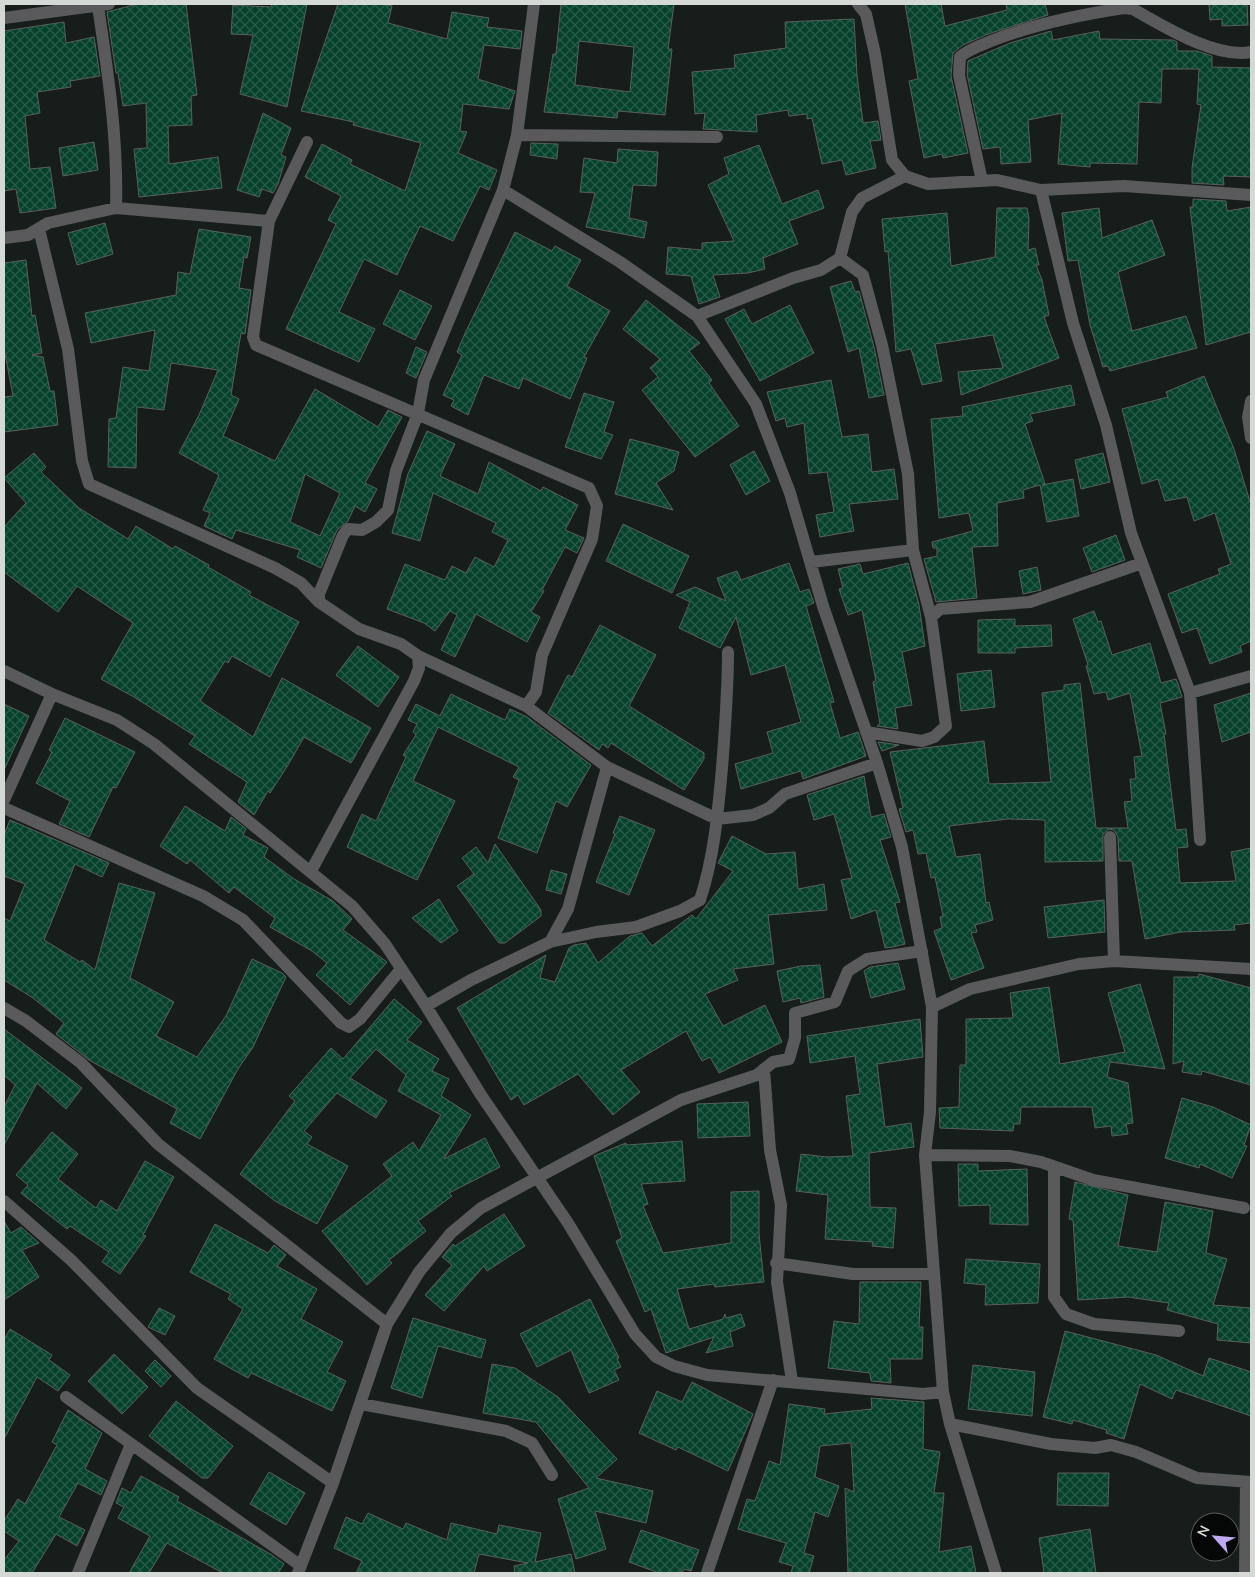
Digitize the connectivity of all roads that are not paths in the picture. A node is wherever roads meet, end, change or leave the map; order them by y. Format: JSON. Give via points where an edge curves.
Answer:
{"nodes":[{"id":1,"x":534,"y":4,"type":"edge"},
{"id":2,"x":858,"y":4,"type":"edge"},
{"id":3,"x":103,"y":5,"type":"edge"},
{"id":4,"x":78,"y":6,"type":"edge"},
{"id":5,"x":1132,"y":6,"type":"edge"},
{"id":6,"x":4,"y":18,"type":"edge"},
{"id":7,"x":1251,"y":52,"type":"edge"},
{"id":8,"x":517,"y":135,"type":"junction"},
{"id":9,"x":717,"y":137,"type":"dead end"},
{"id":10,"x":307,"y":142,"type":"dead end"},
{"id":11,"x":906,"y":176,"type":"junction"},
{"id":12,"x":982,"y":181,"type":"junction"},
{"id":13,"x":503,"y":190,"type":"junction"},
{"id":14,"x":1041,"y":190,"type":"junction"},
{"id":15,"x":1251,"y":194,"type":"edge"},
{"id":16,"x":116,"y":208,"type":"junction"},
{"id":17,"x":269,"y":221,"type":"junction"},
{"id":18,"x":39,"y":229,"type":"junction"},
{"id":19,"x":4,"y":238,"type":"edge"},
{"id":20,"x":840,"y":258,"type":"junction"},
{"id":21,"x":696,"y":316,"type":"junction"},
{"id":22,"x":1251,"y":401,"type":"edge"},
{"id":23,"x":418,"y":413,"type":"junction"},
{"id":24,"x":1251,"y":438,"type":"edge"},
{"id":25,"x":913,"y":550,"type":"junction"},
{"id":26,"x":810,"y":562,"type":"junction"},
{"id":27,"x":1142,"y":563,"type":"junction"},
{"id":28,"x":319,"y":602,"type":"junction"},
{"id":29,"x":931,"y":617,"type":"junction"},
{"id":30,"x":728,"y":652,"type":"dead end"},
{"id":31,"x":418,"y":656,"type":"junction"},
{"id":32,"x":4,"y":671,"type":"edge"},
{"id":33,"x":1251,"y":676,"type":"edge"},
{"id":34,"x":1190,"y":693,"type":"junction"},
{"id":35,"x":52,"y":694,"type":"junction"},
{"id":36,"x":526,"y":706,"type":"junction"},
{"id":37,"x":866,"y":732,"type":"junction"},
{"id":38,"x":877,"y":764,"type":"junction"},
{"id":39,"x":607,"y":767,"type":"junction"},
{"id":40,"x":4,"y":800,"type":"edge"},
{"id":41,"x":4,"y":808,"type":"edge"},
{"id":42,"x":717,"y":819,"type":"junction"},
{"id":43,"x":1110,"y":837,"type":"dead end"},
{"id":44,"x":1200,"y":840,"type":"dead end"},
{"id":45,"x":311,"y":871,"type":"junction"},
{"id":46,"x":550,"y":942,"type":"junction"},
{"id":47,"x":922,"y":951,"type":"junction"},
{"id":48,"x":1114,"y":961,"type":"junction"},
{"id":49,"x":401,"y":969,"type":"junction"},
{"id":50,"x":1251,"y":969,"type":"edge"},
{"id":51,"x":426,"y":1006,"type":"junction"},
{"id":52,"x":932,"y":1007,"type":"junction"},
{"id":53,"x":4,"y":1008,"type":"edge"},
{"id":54,"x":764,"y":1069,"type":"junction"},
{"id":55,"x":925,"y":1155,"type":"junction"},
{"id":56,"x":1054,"y":1167,"type":"junction"},
{"id":57,"x":538,"y":1176,"type":"junction"},
{"id":58,"x":4,"y":1201,"type":"edge"},
{"id":59,"x":1244,"y":1208,"type":"dead end"},
{"id":60,"x":776,"y":1263,"type":"junction"},
{"id":61,"x":933,"y":1274,"type":"junction"},
{"id":62,"x":387,"y":1324,"type":"junction"},
{"id":63,"x":1179,"y":1331,"type":"dead end"},
{"id":64,"x":773,"y":1380,"type":"junction"},
{"id":65,"x":792,"y":1382,"type":"junction"},
{"id":66,"x":943,"y":1392,"type":"junction"},
{"id":67,"x":66,"y":1397,"type":"dead end"},
{"id":68,"x":361,"y":1404,"type":"junction"},
{"id":69,"x":950,"y":1424,"type":"junction"},
{"id":70,"x":132,"y":1444,"type":"junction"},
{"id":71,"x":552,"y":1475,"type":"dead end"},
{"id":72,"x":333,"y":1483,"type":"junction"},
{"id":73,"x":1249,"y":1483,"type":"edge"},
{"id":74,"x":299,"y":1570,"type":"edge"},
{"id":75,"x":78,"y":1573,"type":"edge"},
{"id":76,"x":707,"y":1573,"type":"edge"},
{"id":77,"x":996,"y":1573,"type":"edge"},
{"id":78,"x":1245,"y":1573,"type":"edge"}],
"edges":[{"from":1,"to":8,"type":"street"},
{"from":2,"to":11,"type":"street","via":[[866,14],[875,54],[892,160]]},
{"from":3,"to":4,"type":"street"},
{"from":3,"to":16,"type":"street","via":[[117,161]]},
{"from":4,"to":6,"type":"street"},
{"from":5,"to":7,"type":"street","via":[[1187,40],[1241,54]]},
{"from":5,"to":12,"type":"street","via":[[1066,17],[1011,33],[966,52],[960,58],[959,75]]},
{"from":8,"to":9,"type":"street"},
{"from":8,"to":13,"type":"street"},
{"from":10,"to":17,"type":"street"},
{"from":11,"to":12,"type":"street","via":[[928,184]]},
{"from":11,"to":20,"type":"street","via":[[862,198],[852,212]]},
{"from":12,"to":14,"type":"street","via":[[997,180]]},
{"from":13,"to":21,"type":"street","via":[[620,262]]},
{"from":13,"to":23,"type":"street","via":[[424,380]]},
{"from":14,"to":15,"type":"street","via":[[1124,186]]},
{"from":14,"to":27,"type":"street","via":[[1073,322],[1106,425],[1131,534]]},
{"from":16,"to":17,"type":"street"},
{"from":16,"to":18,"type":"street","via":[[48,223]]},
{"from":17,"to":23,"type":"street","via":[[253,337],[256,345]]},
{"from":18,"to":19,"type":"street","via":[[28,236]]},
{"from":18,"to":28,"type":"street","via":[[68,349],[82,461],[89,484],[275,568],[302,583]]},
{"from":20,"to":21,"type":"street","via":[[821,270]]},
{"from":20,"to":25,"type":"street","via":[[864,275],[882,345],[908,474]]},
{"from":21,"to":26,"type":"street","via":[[756,404],[790,493]]},
{"from":22,"to":24,"type":"street","via":[[1248,418]]},
{"from":23,"to":28,"type":"street","via":[[396,471],[388,510],[362,530],[348,529],[343,535],[319,594]]},
{"from":23,"to":36,"type":"street","via":[[589,488],[598,506],[592,539],[542,655],[536,692]]},
{"from":25,"to":26,"type":"street"},
{"from":25,"to":29,"type":"street"},
{"from":26,"to":37,"type":"street"},
{"from":27,"to":29,"type":"street","via":[[1030,602],[940,609]]},
{"from":27,"to":34,"type":"street"},
{"from":28,"to":31,"type":"street","via":[[359,629],[400,644]]},
{"from":29,"to":37,"type":"street","via":[[946,726],[934,737],[922,741]]},
{"from":30,"to":42,"type":"street","via":[[728,693]]},
{"from":31,"to":36,"type":"street"},
{"from":31,"to":45,"type":"street","via":[[419,668],[414,681]]},
{"from":32,"to":35,"type":"street"},
{"from":33,"to":34,"type":"street"},
{"from":34,"to":44,"type":"street"},
{"from":35,"to":40,"type":"street"},
{"from":35,"to":45,"type":"street","via":[[118,720],[154,744]]},
{"from":36,"to":39,"type":"street"},
{"from":37,"to":38,"type":"street"},
{"from":38,"to":42,"type":"street","via":[[785,794],[769,808],[753,815]]},
{"from":38,"to":47,"type":"street","via":[[902,847]]},
{"from":39,"to":42,"type":"street"},
{"from":39,"to":46,"type":"street","via":[[568,909]]},
{"from":41,"to":49,"type":"street","via":[[204,896],[243,920],[341,1023],[349,1027],[360,1019]]},
{"from":42,"to":46,"type":"street","via":[[708,875],[700,900],[636,927]]},
{"from":43,"to":48,"type":"street"},
{"from":45,"to":49,"type":"street","via":[[352,906],[385,944]]},
{"from":46,"to":51,"type":"street","via":[[470,980]]},
{"from":47,"to":52,"type":"street"},
{"from":47,"to":54,"type":"street","via":[[867,959],[848,971],[835,1002],[796,1013],[795,1038],[789,1059],[773,1062]]},
{"from":48,"to":50,"type":"street"},
{"from":48,"to":52,"type":"street","via":[[1079,964],[970,989]]},
{"from":49,"to":51,"type":"street"},
{"from":51,"to":57,"type":"street","via":[[481,1095]]},
{"from":52,"to":55,"type":"street","via":[[930,1112]]},
{"from":53,"to":62,"type":"street","via":[[81,1063],[158,1144]]},
{"from":54,"to":57,"type":"street","via":[[757,1075],[681,1100]]},
{"from":54,"to":60,"type":"street","via":[[770,1150],[781,1205]]},
{"from":55,"to":56,"type":"street","via":[[1010,1156]]},
{"from":55,"to":61,"type":"street"},
{"from":56,"to":59,"type":"street","via":[[1093,1180]]},
{"from":56,"to":63,"type":"street","via":[[1054,1297],[1066,1314],[1094,1324]]},
{"from":57,"to":62,"type":"street","via":[[480,1208],[451,1233],[419,1272]]},
{"from":57,"to":64,"type":"street","via":[[635,1334],[656,1358],[707,1375]]},
{"from":58,"to":72,"type":"street","via":[[70,1260],[197,1388]]},
{"from":60,"to":61,"type":"street","via":[[853,1274]]},
{"from":60,"to":65,"type":"street"},
{"from":61,"to":66,"type":"street"},
{"from":62,"to":68,"type":"street"},
{"from":64,"to":65,"type":"street"},
{"from":64,"to":76,"type":"street"},
{"from":65,"to":66,"type":"street","via":[[923,1394]]},
{"from":66,"to":69,"type":"street"},
{"from":67,"to":70,"type":"street"},
{"from":68,"to":71,"type":"street","via":[[506,1431],[532,1443]]},
{"from":68,"to":72,"type":"street"},
{"from":69,"to":73,"type":"street","via":[[1051,1444],[1095,1448],[1111,1445],[1197,1478]]},
{"from":69,"to":77,"type":"street"},
{"from":70,"to":74,"type":"street"},
{"from":70,"to":75,"type":"street"},
{"from":72,"to":74,"type":"street"},
{"from":73,"to":78,"type":"street"}]}
